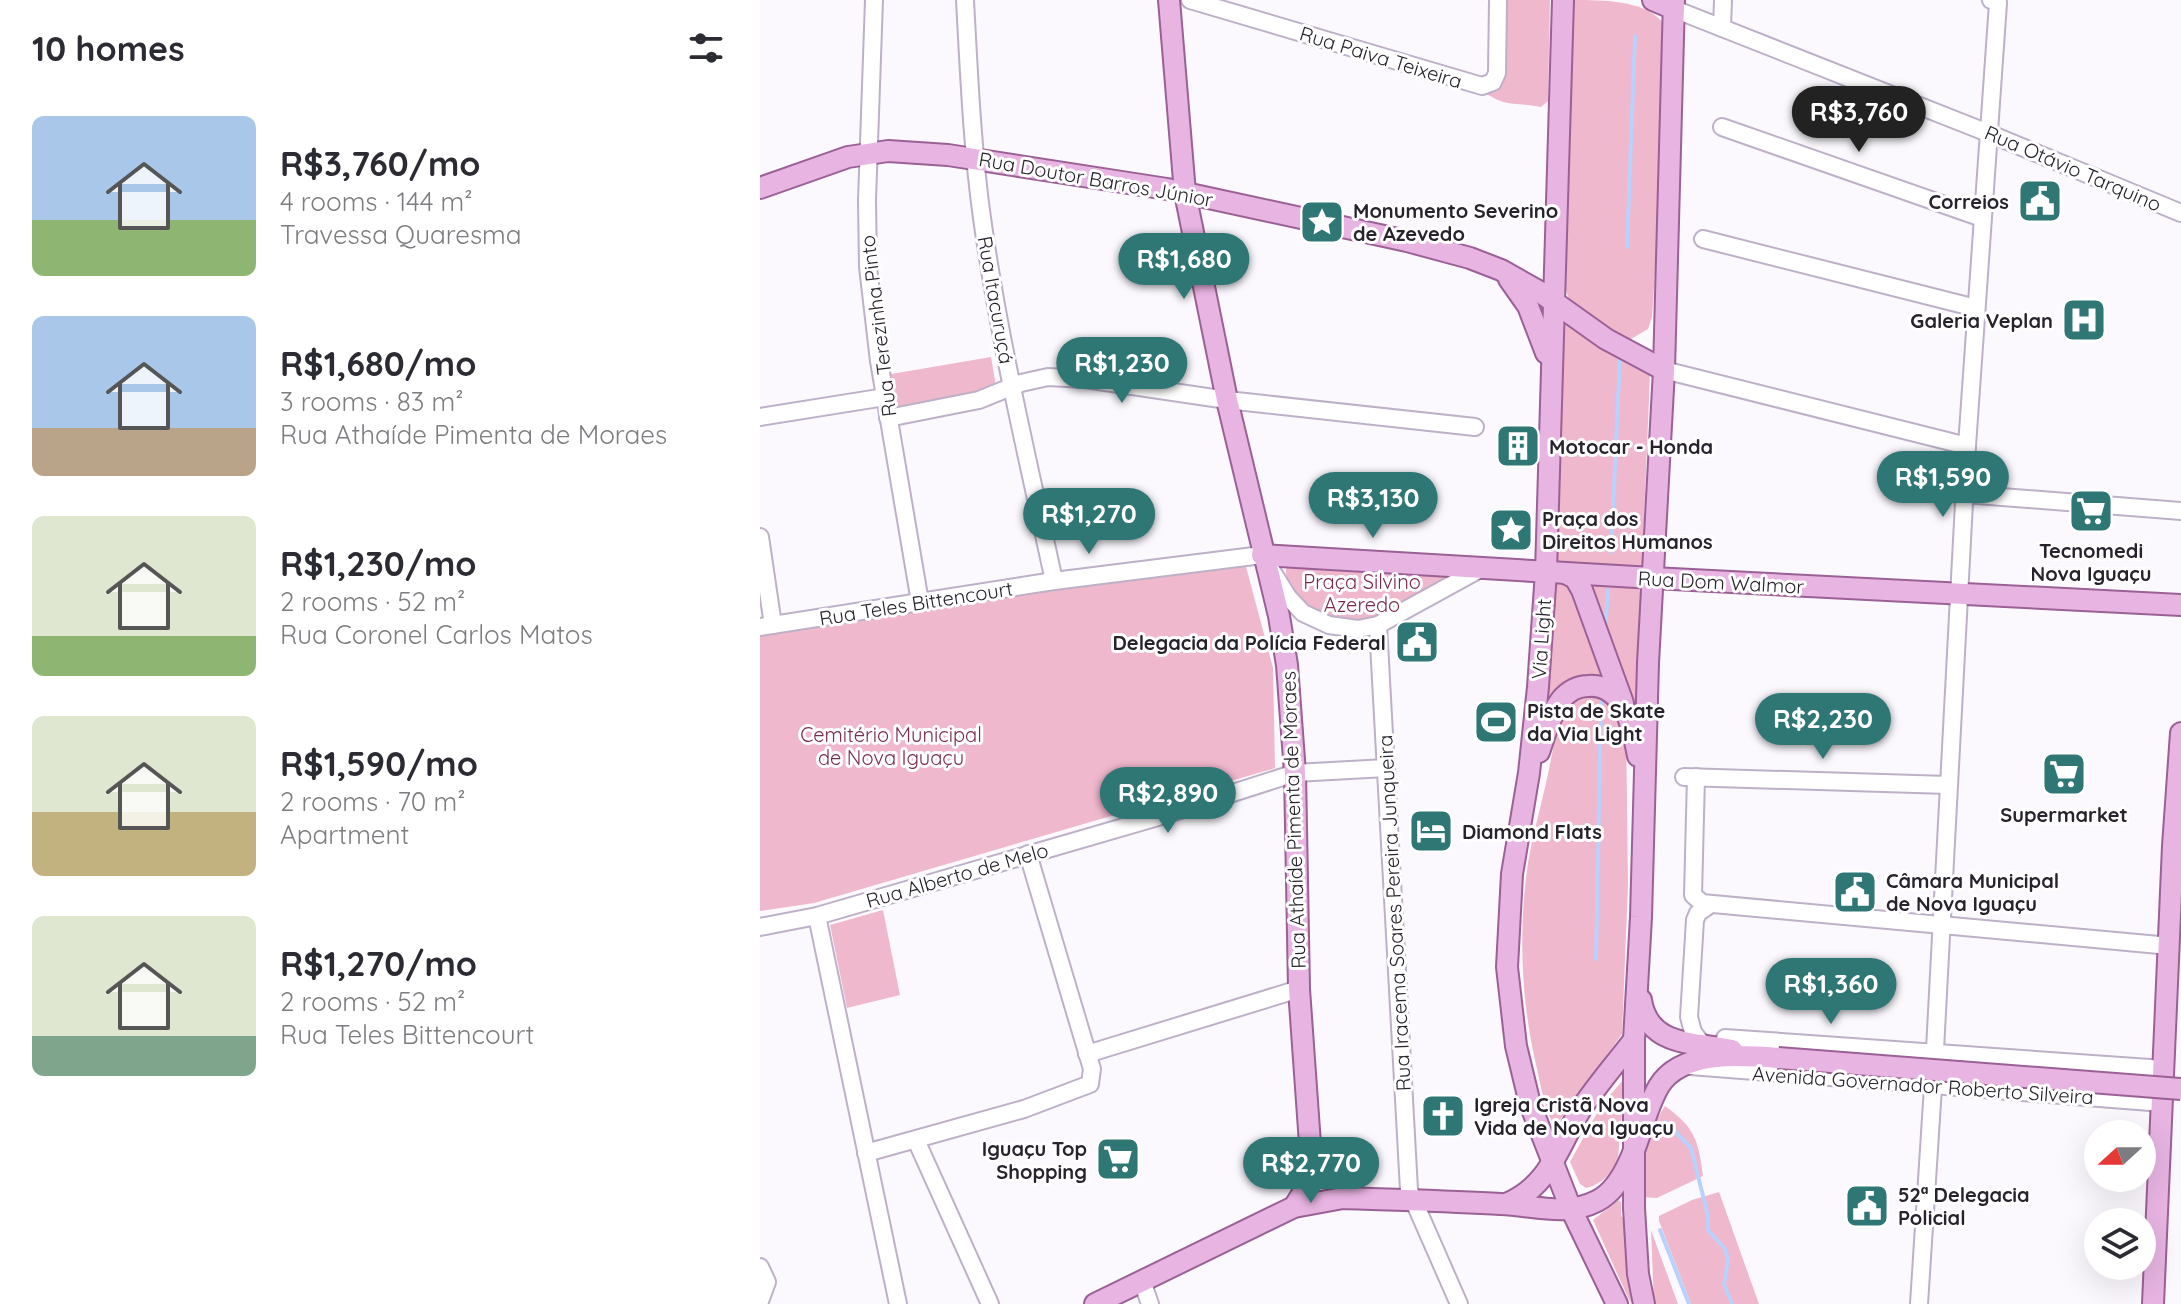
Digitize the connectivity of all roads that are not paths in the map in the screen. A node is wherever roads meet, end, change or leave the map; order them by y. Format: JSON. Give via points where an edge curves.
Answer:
{"nodes":[{"id":1,"x":874,"y":0,"type":"edge"},
{"id":2,"x":965,"y":0,"type":"edge"},
{"id":3,"x":1169,"y":0,"type":"edge"},
{"id":4,"x":1190,"y":0,"type":"edge"},
{"id":5,"x":1498,"y":0,"type":"edge"},
{"id":6,"x":1653,"y":0,"type":"edge"},
{"id":7,"x":1723,"y":0,"type":"edge"},
{"id":8,"x":1564,"y":1,"type":"edge"},
{"id":9,"x":1994,"y":1,"type":"edge"},
{"id":10,"x":1674,"y":5,"type":"edge"},
{"id":11,"x":1722,"y":28,"type":"junction"},
{"id":12,"x":1722,"y":127,"type":"dead end"},
{"id":13,"x":1988,"y":133,"type":"junction"},
{"id":14,"x":870,"y":152,"type":"junction"},
{"id":15,"x":974,"y":159,"type":"junction"},
{"id":16,"x":760,"y":188,"type":"edge"},
{"id":17,"x":1185,"y":193,"type":"junction"},
{"id":18,"x":2181,"y":213,"type":"edge"},
{"id":19,"x":1982,"y":218,"type":"junction"},
{"id":20,"x":1703,"y":239,"type":"dead end"},
{"id":21,"x":1501,"y":270,"type":"junction"},
{"id":22,"x":1558,"y":299,"type":"junction"},
{"id":23,"x":1976,"y":308,"type":"junction"},
{"id":24,"x":1664,"y":327,"type":"junction"},
{"id":25,"x":1628,"y":350,"type":"junction"},
{"id":26,"x":1664,"y":370,"type":"junction"},
{"id":27,"x":1551,"y":373,"type":"junction"},
{"id":28,"x":1012,"y":386,"type":"junction"},
{"id":29,"x":885,"y":397,"type":"junction"},
{"id":30,"x":1227,"y":400,"type":"junction"},
{"id":31,"x":760,"y":417,"type":"edge"},
{"id":32,"x":888,"y":418,"type":"junction"},
{"id":33,"x":1475,"y":427,"type":"dead end"},
{"id":34,"x":1967,"y":446,"type":"junction"},
{"id":35,"x":1964,"y":494,"type":"junction"},
{"id":36,"x":2181,"y":511,"type":"edge"},
{"id":37,"x":760,"y":537,"type":"edge"},
{"id":38,"x":1262,"y":555,"type":"junction"},
{"id":39,"x":1482,"y":568,"type":"junction"},
{"id":40,"x":1555,"y":572,"type":"junction"},
{"id":41,"x":1653,"y":578,"type":"junction"},
{"id":42,"x":1054,"y":581,"type":"junction"},
{"id":43,"x":1959,"y":594,"type":"junction"},
{"id":44,"x":920,"y":602,"type":"junction"},
{"id":45,"x":2181,"y":605,"type":"edge"},
{"id":46,"x":1378,"y":625,"type":"junction"},
{"id":47,"x":767,"y":626,"type":"edge"},
{"id":48,"x":1627,"y":714,"type":"junction"},
{"id":49,"x":2181,"y":733,"type":"edge"},
{"id":50,"x":1386,"y":768,"type":"junction"},
{"id":51,"x":1295,"y":773,"type":"junction"},
{"id":52,"x":1948,"y":785,"type":"junction"},
{"id":53,"x":1526,"y":790,"type":"junction"},
{"id":54,"x":1644,"y":827,"type":"junction"},
{"id":55,"x":1028,"y":854,"type":"junction"},
{"id":56,"x":1708,"y":906,"type":"junction"},
{"id":57,"x":817,"y":916,"type":"junction"},
{"id":58,"x":1941,"y":924,"type":"junction"},
{"id":59,"x":760,"y":927,"type":"edge"},
{"id":60,"x":2170,"y":946,"type":"junction"},
{"id":61,"x":1638,"y":985,"type":"junction"},
{"id":62,"x":1299,"y":989,"type":"junction"},
{"id":63,"x":1725,"y":1038,"type":"dead end"},
{"id":64,"x":1634,"y":1040,"type":"junction"},
{"id":65,"x":1935,"y":1053,"type":"junction"},
{"id":66,"x":1087,"y":1054,"type":"junction"},
{"id":67,"x":1694,"y":1057,"type":"junction"},
{"id":68,"x":2164,"y":1069,"type":"junction"},
{"id":69,"x":1933,"y":1087,"type":"junction"},
{"id":70,"x":2181,"y":1089,"type":"edge"},
{"id":71,"x":2163,"y":1103,"type":"junction"},
{"id":72,"x":916,"y":1140,"type":"junction"},
{"id":73,"x":1635,"y":1149,"type":"junction"},
{"id":74,"x":866,"y":1153,"type":"junction"},
{"id":75,"x":1552,"y":1163,"type":"junction"},
{"id":76,"x":1312,"y":1172,"type":"junction"},
{"id":77,"x":1343,"y":1198,"type":"junction"},
{"id":78,"x":1412,"y":1201,"type":"junction"},
{"id":79,"x":1506,"y":1204,"type":"junction"},
{"id":80,"x":1294,"y":1207,"type":"junction"},
{"id":81,"x":1571,"y":1209,"type":"junction"},
{"id":82,"x":760,"y":1267,"type":"edge"},
{"id":83,"x":1142,"y":1281,"type":"junction"},
{"id":84,"x":760,"y":1301,"type":"edge"},
{"id":85,"x":898,"y":1304,"type":"edge"},
{"id":86,"x":990,"y":1304,"type":"edge"},
{"id":87,"x":1095,"y":1304,"type":"edge"},
{"id":88,"x":1150,"y":1304,"type":"edge"},
{"id":89,"x":1459,"y":1304,"type":"edge"},
{"id":90,"x":1617,"y":1304,"type":"edge"},
{"id":91,"x":1644,"y":1304,"type":"edge"},
{"id":92,"x":1919,"y":1304,"type":"edge"},
{"id":93,"x":2153,"y":1304,"type":"edge"}],
"edges":[{"from":1,"to":14,"type":"street","name":"Rua Terezinha Pinto"},
{"from":2,"to":15,"type":"street","name":"Rua Itacuruçá"},
{"from":3,"to":17,"type":"main road","name":"Rua Athaíde Pimenta de Moraes"},
{"from":4,"to":5,"type":"street","name":"Rua Paiva Teixeira","via":[[1482,86],[1493,82],[1497,73]]},
{"from":6,"to":10,"type":"main road","name":"Rua Otávio Tarquino"},
{"from":7,"to":11,"type":"street"},
{"from":8,"to":22,"type":"main road","name":"Via Light"},
{"from":9,"to":13,"type":"street"},
{"from":10,"to":11,"type":"street","name":"Rua Otávio Tarquino"},
{"from":10,"to":24,"type":"main road"},
{"from":11,"to":13,"type":"street","name":"Rua Otávio Tarquino"},
{"from":12,"to":19,"type":"street"},
{"from":13,"to":18,"type":"street","name":"Rua Otávio Tarquino"},
{"from":13,"to":19,"type":"street"},
{"from":14,"to":15,"type":"main road","name":"Rua Doutor Barros Júnior","via":[[917,151]]},
{"from":14,"to":16,"type":"main road","name":"Rua Doutor Barros Júnior"},
{"from":14,"to":29,"type":"street","name":"Rua Terezinha Pinto","via":[[868,267]]},
{"from":15,"to":17,"type":"main road","name":"Rua Doutor Barros Júnior"},
{"from":15,"to":28,"type":"street","name":"Rua Itacuruçá"},
{"from":17,"to":21,"type":"main road","name":"Rua Doutor Barros Júnior","via":[[1407,241]]},
{"from":17,"to":30,"type":"main road","name":"Rua Athaíde Pimenta de Moraes"},
{"from":19,"to":23,"type":"street"},
{"from":20,"to":23,"type":"street"},
{"from":21,"to":22,"type":"main road","name":"Rua Doutor Barros Júnior"},
{"from":21,"to":27,"type":"main road","via":[[1528,306]]},
{"from":22,"to":25,"type":"main road","name":"Rua Doutor Barros Júnior","via":[[1606,339]]},
{"from":22,"to":27,"type":"main road","name":"Via Light"},
{"from":23,"to":34,"type":"street"},
{"from":24,"to":25,"type":"main road"},
{"from":24,"to":26,"type":"main road"},
{"from":25,"to":26,"type":"main road","name":"Rua Doutor Barros Júnior"},
{"from":26,"to":34,"type":"street","name":"Rua Doutor Barros Júnior"},
{"from":26,"to":41,"type":"main road"},
{"from":27,"to":40,"type":"main road","name":"Via Light"},
{"from":28,"to":30,"type":"street","via":[[1066,377]]},
{"from":28,"to":32,"type":"street","via":[[979,400]]},
{"from":28,"to":42,"type":"street","name":"Rua Itacuruçá"},
{"from":29,"to":31,"type":"street"},
{"from":29,"to":32,"type":"street","name":"Rua Terezinha Pinto"},
{"from":30,"to":33,"type":"street"},
{"from":30,"to":38,"type":"main road","name":"Rua Athaíde Pimenta de Moraes"},
{"from":32,"to":44,"type":"street","name":"Rua Terezinha Pinto"},
{"from":34,"to":35,"type":"street"},
{"from":35,"to":36,"type":"street"},
{"from":35,"to":43,"type":"street"},
{"from":37,"to":47,"type":"street"},
{"from":38,"to":39,"type":"main road","name":"Rua Dom Walmor"},
{"from":38,"to":42,"type":"street","name":"Rua Teles Bittencourt"},
{"from":38,"to":46,"type":"street","via":[[1288,597],[1311,618],[1347,628]]},
{"from":38,"to":51,"type":"main road","name":"Rua Athaíde Pimenta de Moraes","via":[[1284,646]]},
{"from":39,"to":40,"type":"main road","name":"Rua Dom Walmor"},
{"from":39,"to":46,"type":"street"},
{"from":40,"to":41,"type":"main road","name":"Rua Dom Walmor"},
{"from":40,"to":48,"type":"main road","via":[[1575,578],[1582,590]]},
{"from":40,"to":53,"type":"main road","name":"Via Light"},
{"from":41,"to":43,"type":"main road","name":"Rua Dom Walmor"},
{"from":41,"to":54,"type":"main road"},
{"from":42,"to":44,"type":"street","name":"Rua Teles Bittencourt"},
{"from":43,"to":45,"type":"main road","name":"Rua Dom Walmor"},
{"from":43,"to":52,"type":"street"},
{"from":44,"to":47,"type":"street","name":"Rua Teles Bittencourt"},
{"from":46,"to":50,"type":"street","name":"Rua Iracema Soares Pereira Junqueira"},
{"from":48,"to":53,"type":"main road","via":[[1603,687],[1584,686],[1568,693],[1551,719]]},
{"from":48,"to":54,"type":"main road","via":[[1638,758]]},
{"from":49,"to":60,"type":"main road"},
{"from":50,"to":51,"type":"street","name":"Rua Alberto de Melo"},
{"from":50,"to":78,"type":"street","name":"Rua Iracema Soares Pereira Junqueira"},
{"from":51,"to":55,"type":"street","name":"Rua Alberto de Melo"},
{"from":51,"to":62,"type":"main road","name":"Rua Athaíde Pimenta de Moraes"},
{"from":52,"to":56,"type":"street","via":[[1690,777],[1693,895]]},
{"from":52,"to":58,"type":"street"},
{"from":53,"to":75,"type":"main road","name":"Via Light","via":[[1512,874],[1507,967],[1522,1074]]},
{"from":54,"to":61,"type":"main road"},
{"from":55,"to":57,"type":"street","name":"Rua Alberto de Melo"},
{"from":55,"to":66,"type":"street"},
{"from":56,"to":58,"type":"street"},
{"from":56,"to":67,"type":"street","via":[[1695,920],[1690,1003]]},
{"from":57,"to":59,"type":"street","name":"Rua Alberto de Melo"},
{"from":57,"to":74,"type":"street"},
{"from":58,"to":60,"type":"street"},
{"from":58,"to":65,"type":"street"},
{"from":60,"to":68,"type":"main road"},
{"from":61,"to":64,"type":"main road"},
{"from":61,"to":67,"type":"main road","via":[[1645,1018],[1654,1031],[1676,1039]]},
{"from":62,"to":66,"type":"street"},
{"from":62,"to":76,"type":"main road","name":"Rua Athaíde Pimenta de Moraes"},
{"from":63,"to":65,"type":"street","name":"Avenida Governador Roberto Silveira"},
{"from":64,"to":73,"type":"main road"},
{"from":64,"to":75,"type":"main road","via":[[1581,1110]]},
{"from":65,"to":68,"type":"street","name":"Avenida Governador Roberto Silveira"},
{"from":65,"to":69,"type":"street"},
{"from":66,"to":72,"type":"street","via":[[1092,1078],[1085,1087]]},
{"from":67,"to":69,"type":"street","name":"Avenida Governador Roberto Silveira"},
{"from":67,"to":70,"type":"main road","bridge":true,"via":[[1769,1057]]},
{"from":67,"to":73,"type":"main road","via":[[1659,1086]]},
{"from":68,"to":71,"type":"main road"},
{"from":69,"to":71,"type":"street","name":"Avenida Governador Roberto Silveira"},
{"from":69,"to":92,"type":"street"},
{"from":71,"to":93,"type":"main road"},
{"from":72,"to":74,"type":"street"},
{"from":72,"to":86,"type":"street"},
{"from":73,"to":81,"type":"main road","via":[[1607,1194]]},
{"from":73,"to":91,"type":"main road","via":[[1636,1257]]},
{"from":74,"to":85,"type":"street"},
{"from":75,"to":79,"type":"main road","via":[[1532,1190]]},
{"from":75,"to":81,"type":"main road","name":"Via Light"},
{"from":76,"to":77,"type":"main road"},
{"from":76,"to":80,"type":"main road"},
{"from":77,"to":78,"type":"main road"},
{"from":77,"to":80,"type":"main road"},
{"from":78,"to":79,"type":"main road"},
{"from":78,"to":89,"type":"street","name":"Rua Iracema Soares Pereira Junqueira"},
{"from":79,"to":81,"type":"main road"},
{"from":80,"to":83,"type":"main road"},
{"from":81,"to":90,"type":"main road","name":"Via Light"},
{"from":82,"to":84,"type":"street","via":[[767,1282]]},
{"from":83,"to":87,"type":"main road"},
{"from":83,"to":88,"type":"street"}]}
